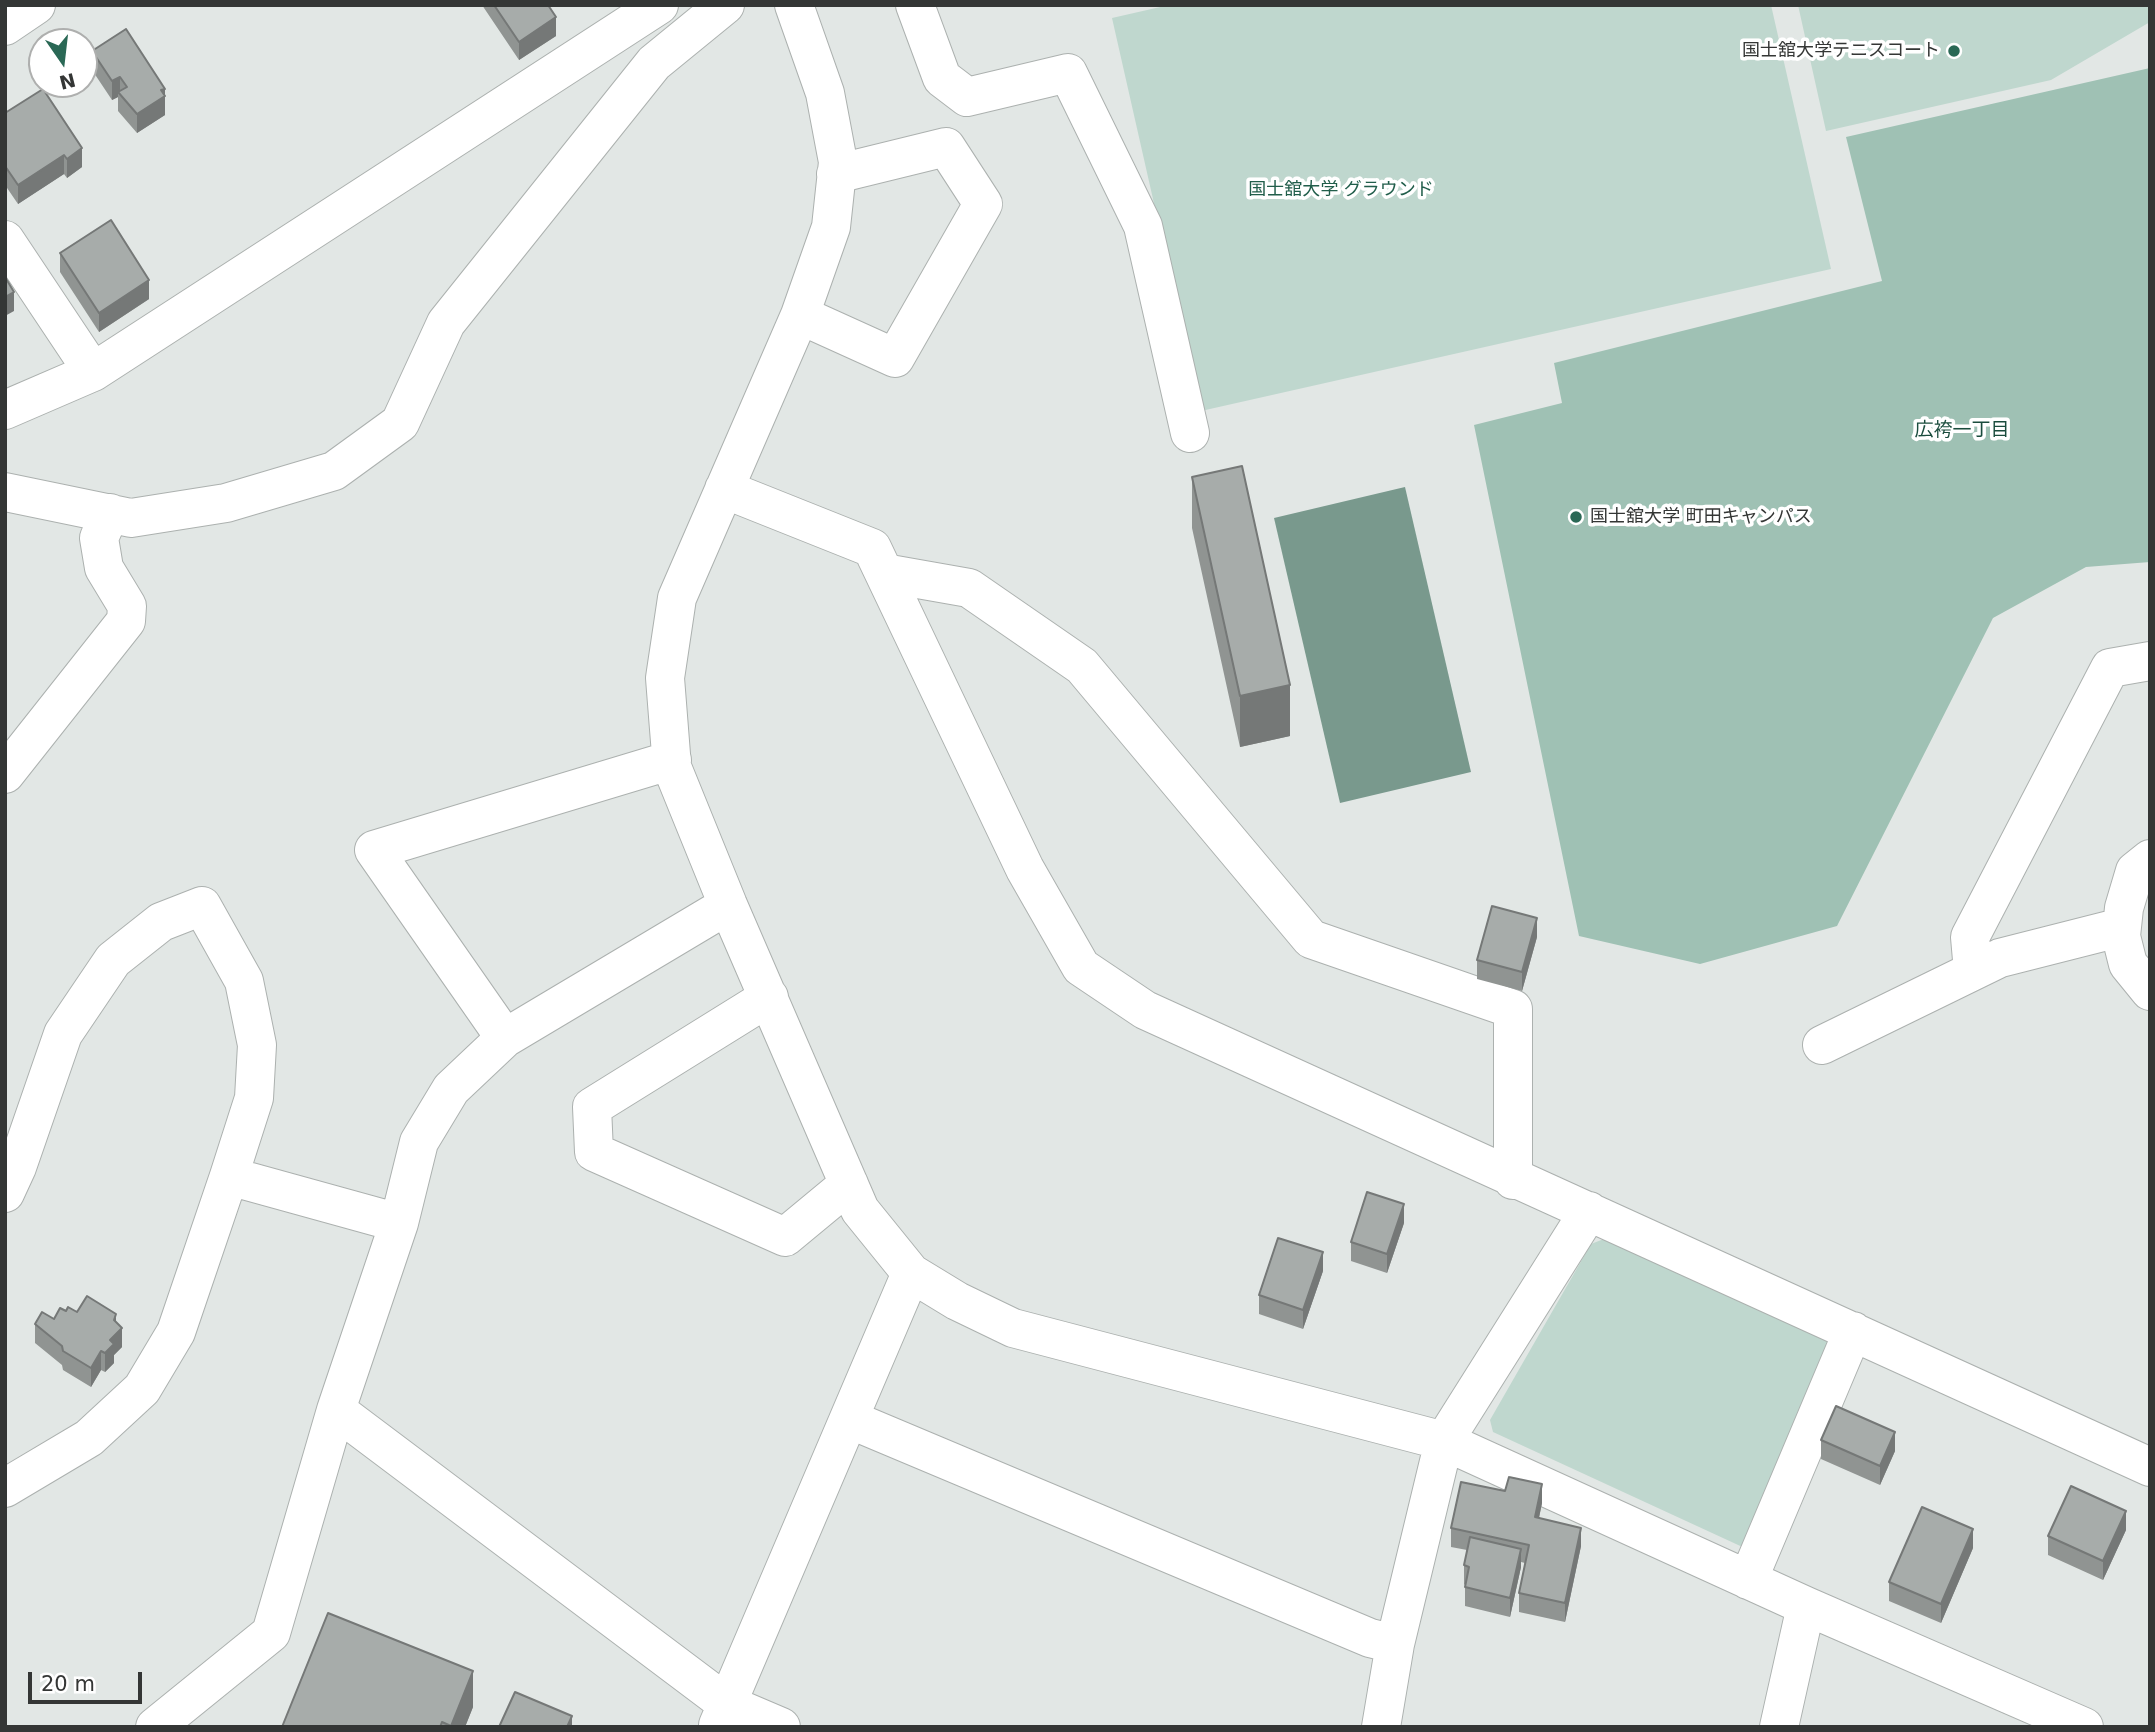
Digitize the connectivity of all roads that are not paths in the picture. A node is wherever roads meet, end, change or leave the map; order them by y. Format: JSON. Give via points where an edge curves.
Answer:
{"nodes":[{"id":1,"x":36,"y":5,"type":"edge"},
{"id":2,"x":659,"y":5,"type":"edge"},
{"id":3,"x":725,"y":5,"type":"edge"},
{"id":4,"x":794,"y":5,"type":"edge"},
{"id":5,"x":915,"y":5,"type":"edge"},
{"id":6,"x":5,"y":26,"type":"edge"},
{"id":7,"x":836,"y":174,"type":"junction"},
{"id":8,"x":5,"y":240,"type":"edge"},
{"id":9,"x":800,"y":315,"type":"junction"},
{"id":10,"x":93,"y":372,"type":"junction"},
{"id":11,"x":5,"y":410,"type":"edge"},
{"id":12,"x":1190,"y":433,"type":"dead end"},
{"id":13,"x":724,"y":489,"type":"junction"},
{"id":14,"x":5,"y":492,"type":"edge"},
{"id":15,"x":110,"y":513,"type":"junction"},
{"id":16,"x":884,"y":573,"type":"junction"},
{"id":17,"x":2150,"y":661,"type":"edge"},
{"id":18,"x":672,"y":760,"type":"junction"},
{"id":19,"x":5,"y":774,"type":"edge"},
{"id":20,"x":2150,"y":859,"type":"edge"},
{"id":21,"x":728,"y":905,"type":"junction"},
{"id":22,"x":2122,"y":927,"type":"junction"},
{"id":23,"x":1973,"y":971,"type":"junction"},
{"id":24,"x":2150,"y":990,"type":"edge"},
{"id":25,"x":769,"y":997,"type":"junction"},
{"id":26,"x":505,"y":1038,"type":"junction"},
{"id":27,"x":1822,"y":1045,"type":"dead end"},
{"id":28,"x":229,"y":1176,"type":"junction"},
{"id":29,"x":1513,"y":1180,"type":"junction"},
{"id":30,"x":849,"y":1184,"type":"junction"},
{"id":31,"x":5,"y":1193,"type":"edge"},
{"id":32,"x":1589,"y":1211,"type":"junction"},
{"id":33,"x":399,"y":1223,"type":"junction"},
{"id":34,"x":911,"y":1273,"type":"junction"},
{"id":35,"x":1853,"y":1331,"type":"junction"},
{"id":36,"x":336,"y":1410,"type":"junction"},
{"id":37,"x":849,"y":1419,"type":"junction"},
{"id":38,"x":1444,"y":1441,"type":"junction"},
{"id":39,"x":2150,"y":1467,"type":"edge"},
{"id":40,"x":5,"y":1488,"type":"edge"},
{"id":41,"x":1748,"y":1580,"type":"junction"},
{"id":42,"x":1806,"y":1606,"type":"junction"},
{"id":43,"x":1395,"y":1644,"type":"junction"},
{"id":44,"x":722,"y":1715,"type":"edge"},
{"id":45,"x":155,"y":1727,"type":"edge"},
{"id":46,"x":781,"y":1727,"type":"edge"},
{"id":47,"x":1381,"y":1727,"type":"edge"},
{"id":48,"x":1779,"y":1727,"type":"edge"},
{"id":49,"x":2084,"y":1727,"type":"edge"}],
"edges":[{"from":1,"to":6,"type":"street"},
{"from":2,"to":10,"type":"street"},
{"from":3,"to":15,"type":"street","via":[[654,63],[446,323],[400,424],[334,471],[226,503],[131,518]]},
{"from":4,"to":7,"type":"street","via":[[825,93],[838,162]]},
{"from":5,"to":12,"type":"street","via":[[942,78],[967,97],[1068,73],[1143,226]]},
{"from":7,"to":9,"type":"street","via":[[831,227]]},
{"from":7,"to":9,"type":"street","via":[[946,147],[983,204],[895,358]]},
{"from":8,"to":10,"type":"street"},
{"from":9,"to":13,"type":"street"},
{"from":10,"to":11,"type":"street"},
{"from":13,"to":16,"type":"street","via":[[872,548]]},
{"from":13,"to":18,"type":"street","via":[[677,598],[664,678]]},
{"from":14,"to":15,"type":"street"},
{"from":15,"to":19,"type":"street","via":[[99,538],[104,568],[127,606],[126,621]]},
{"from":16,"to":29,"type":"street","via":[[1025,869],[1080,967],[1145,1010]]},
{"from":16,"to":29,"type":"street","via":[[970,588],[1082,666],[1311,939],[1513,1009]]},
{"from":17,"to":23,"type":"street","via":[[2110,668],[1970,937]]},
{"from":18,"to":21,"type":"street"},
{"from":18,"to":26,"type":"street","via":[[374,850]]},
{"from":20,"to":22,"type":"street","via":[[2136,871]]},
{"from":21,"to":25,"type":"street"},
{"from":21,"to":26,"type":"street"},
{"from":22,"to":23,"type":"street","via":[[2000,958]]},
{"from":22,"to":24,"type":"street","via":[[2128,964]]},
{"from":23,"to":27,"type":"street"},
{"from":25,"to":30,"type":"street"},
{"from":25,"to":30,"type":"street","via":[[592,1107],[594,1152],[785,1237]]},
{"from":26,"to":33,"type":"street","via":[[450,1089],[419,1142]]},
{"from":28,"to":31,"type":"street","via":[[254,1098],[257,1045],[244,981],[202,906],[161,922],[106,970],[63,1034]]},
{"from":28,"to":33,"type":"street"},
{"from":28,"to":40,"type":"street","via":[[176,1332],[142,1389],[89,1438]]},
{"from":29,"to":32,"type":"street"},
{"from":30,"to":34,"type":"street","via":[[860,1210]]},
{"from":32,"to":35,"type":"street"},
{"from":32,"to":38,"type":"street"},
{"from":33,"to":36,"type":"street"},
{"from":34,"to":37,"type":"street"},
{"from":34,"to":38,"type":"street","via":[[1013,1328]]},
{"from":35,"to":39,"type":"street"},
{"from":35,"to":41,"type":"street"},
{"from":36,"to":44,"type":"street"},
{"from":36,"to":45,"type":"street","via":[[271,1633]]},
{"from":37,"to":43,"type":"street","via":[[1370,1638]]},
{"from":37,"to":44,"type":"street"},
{"from":38,"to":41,"type":"street"},
{"from":38,"to":43,"type":"street"},
{"from":41,"to":42,"type":"street"},
{"from":42,"to":48,"type":"street"},
{"from":42,"to":49,"type":"street"},
{"from":43,"to":47,"type":"street"},
{"from":44,"to":46,"type":"street"}]}
